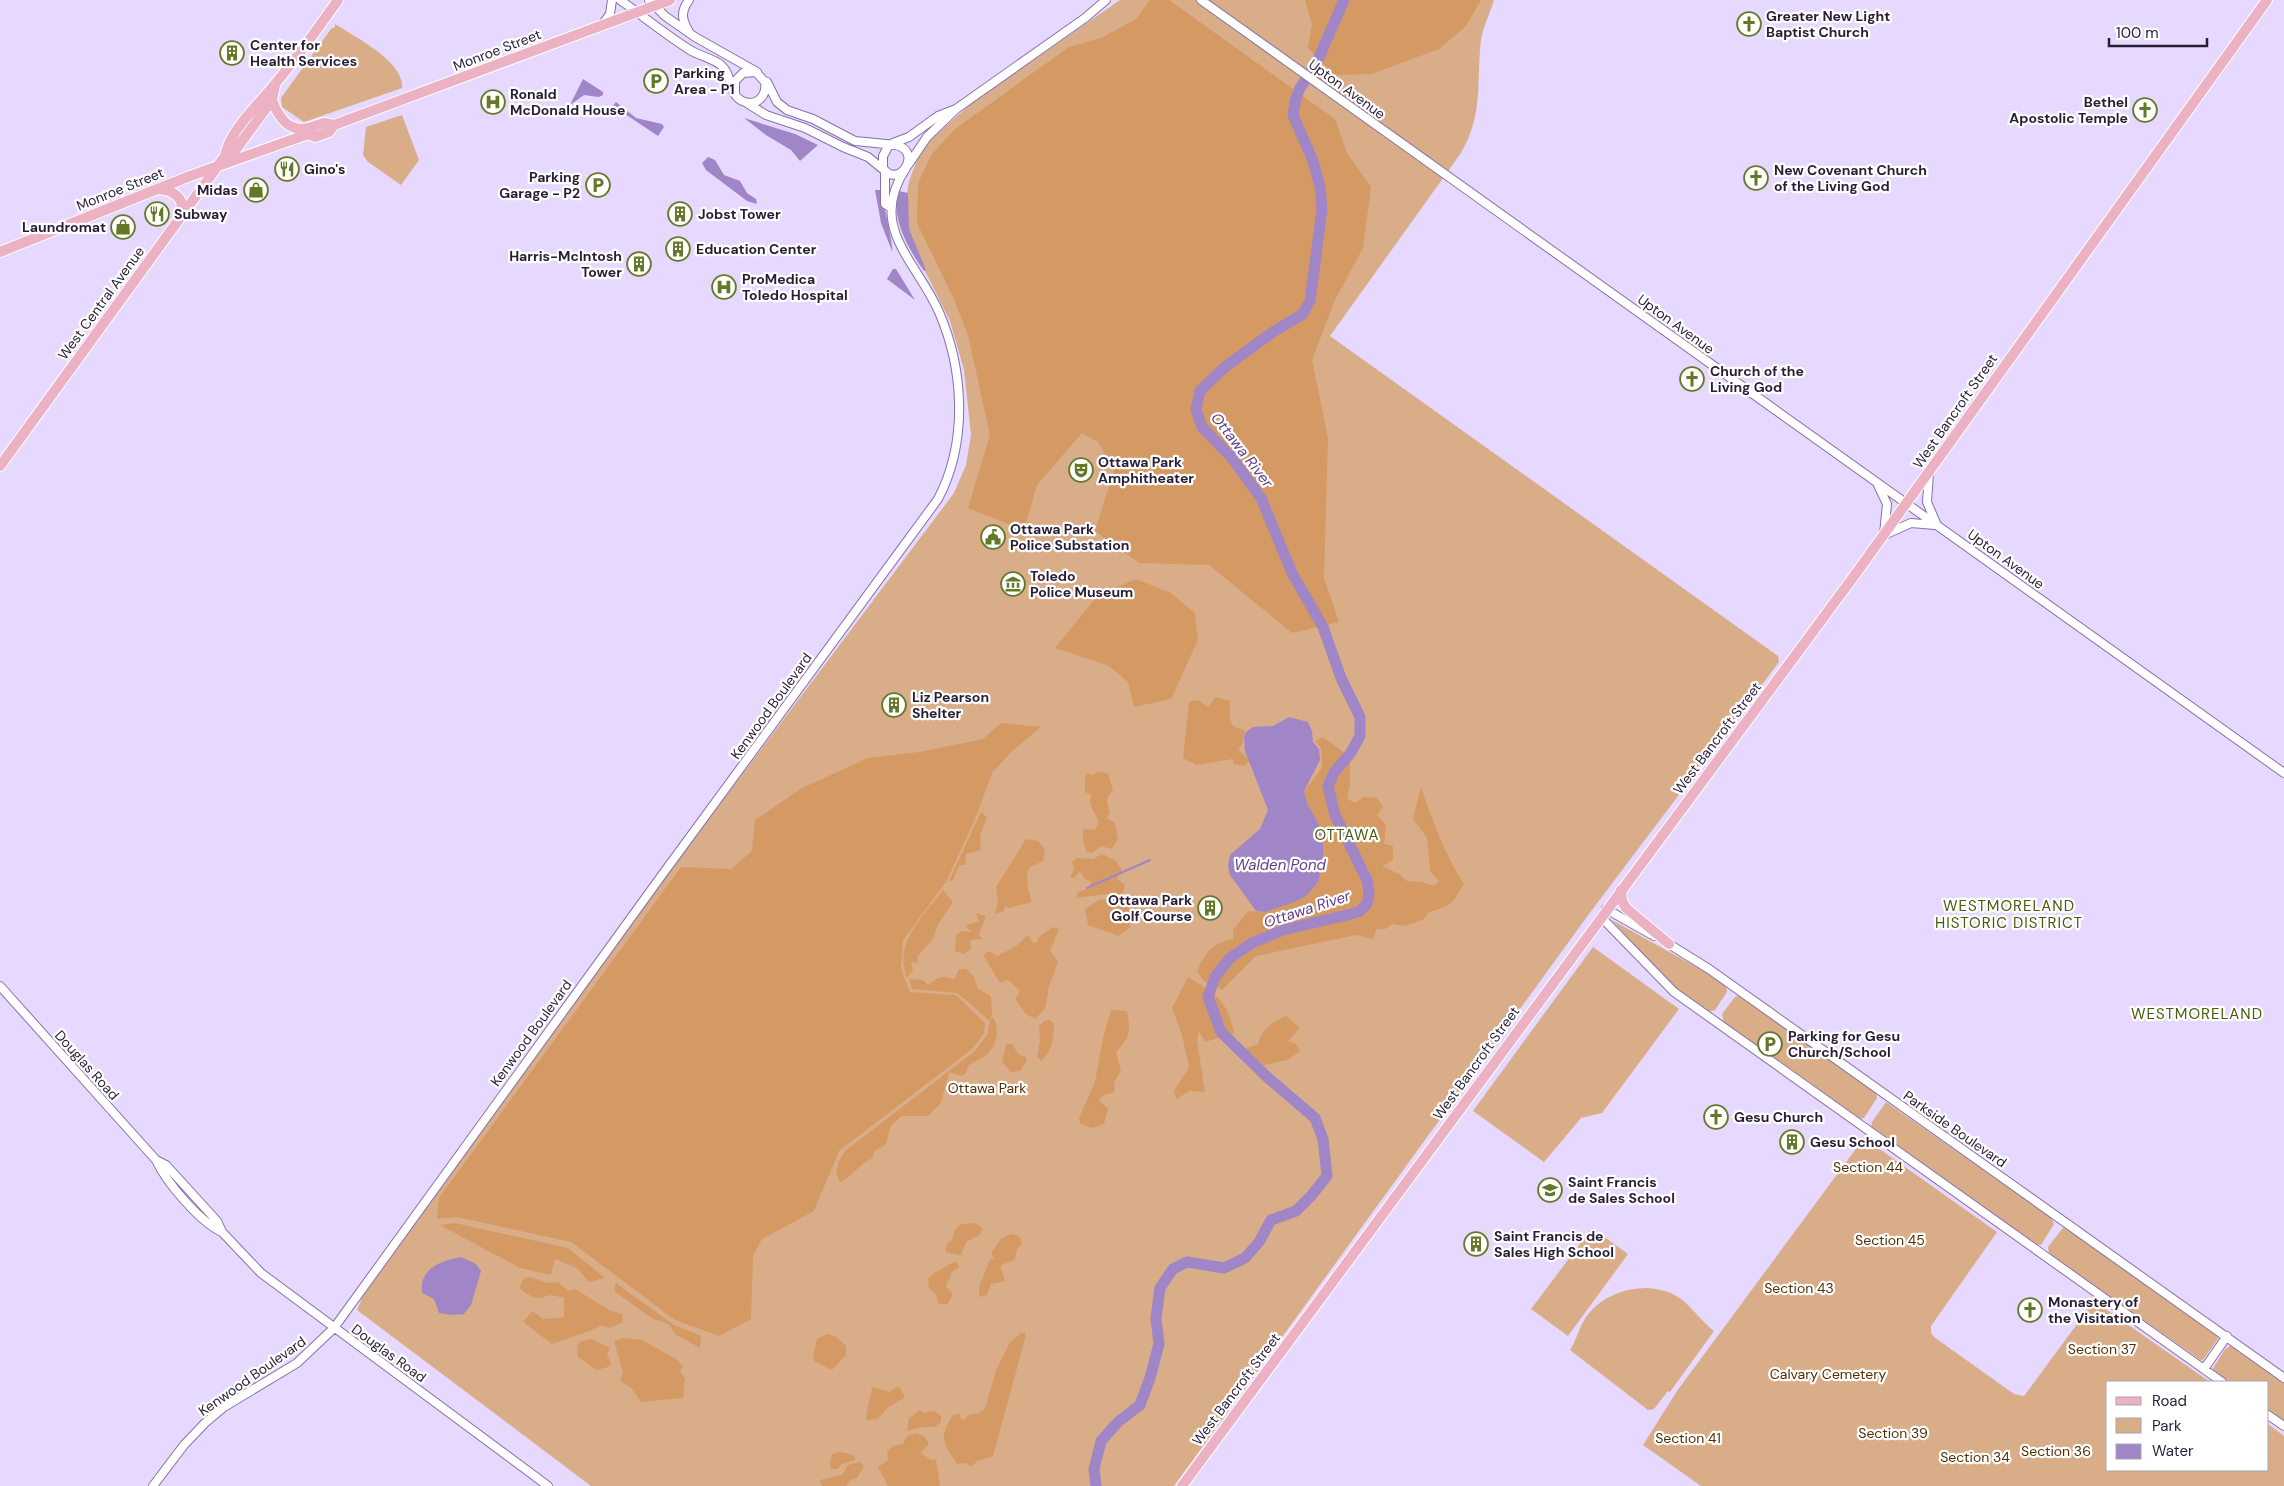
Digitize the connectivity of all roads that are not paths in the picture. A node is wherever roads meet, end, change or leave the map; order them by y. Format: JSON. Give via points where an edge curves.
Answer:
{"nodes":[{"id":1,"x":338,"y":0,"type":"edge"},
{"id":2,"x":612,"y":0,"type":"edge"},
{"id":3,"x":620,"y":0,"type":"edge"},
{"id":4,"x":670,"y":0,"type":"edge"},
{"id":5,"x":689,"y":0,"type":"edge"},
{"id":6,"x":1106,"y":0,"type":"edge"},
{"id":7,"x":1202,"y":0,"type":"edge"},
{"id":8,"x":2267,"y":0,"type":"edge"},
{"id":9,"x":652,"y":3,"type":"edge"},
{"id":10,"x":637,"y":12,"type":"junction"},
{"id":11,"x":602,"y":25,"type":"junction"},
{"id":12,"x":690,"y":34,"type":"junction"},
{"id":13,"x":761,"y":76,"type":"junction"},
{"id":14,"x":275,"y":85,"type":"junction"},
{"id":15,"x":735,"y":93,"type":"junction"},
{"id":16,"x":272,"y":100,"type":"junction"},
{"id":17,"x":747,"y":103,"type":"junction"},
{"id":18,"x":956,"y":108,"type":"junction"},
{"id":19,"x":310,"y":130,"type":"junction"},
{"id":20,"x":892,"y":144,"type":"junction"},
{"id":21,"x":225,"y":156,"type":"junction"},
{"id":22,"x":218,"y":166,"type":"junction"},
{"id":23,"x":907,"y":167,"type":"junction"},
{"id":24,"x":885,"y":171,"type":"junction"},
{"id":25,"x":157,"y":189,"type":"junction"},
{"id":26,"x":890,"y":207,"type":"junction"},
{"id":27,"x":177,"y":222,"type":"junction"},
{"id":28,"x":0,"y":252,"type":"edge"},
{"id":29,"x":0,"y":466,"type":"edge"},
{"id":30,"x":1929,"y":473,"type":"junction"},
{"id":31,"x":1875,"y":481,"type":"junction"},
{"id":32,"x":1907,"y":503,"type":"junction"},
{"id":33,"x":1937,"y":525,"type":"junction"},
{"id":34,"x":1884,"y":535,"type":"junction"},
{"id":35,"x":2284,"y":773,"type":"edge"},
{"id":36,"x":1621,"y":890,"type":"junction"},
{"id":37,"x":1604,"y":913,"type":"junction"},
{"id":38,"x":1669,"y":944,"type":"junction"},
{"id":39,"x":0,"y":986,"type":"edge"},
{"id":40,"x":334,"y":1328,"type":"junction"},
{"id":41,"x":2227,"y":1336,"type":"junction"},
{"id":42,"x":2204,"y":1369,"type":"junction"},
{"id":43,"x":2284,"y":1378,"type":"edge"},
{"id":44,"x":2221,"y":1381,"type":"edge"},
{"id":45,"x":2269,"y":1416,"type":"edge"},
{"id":46,"x":2284,"y":1426,"type":"edge"},
{"id":47,"x":153,"y":1486,"type":"edge"},
{"id":48,"x":548,"y":1486,"type":"edge"},
{"id":49,"x":1182,"y":1486,"type":"edge"}],
"edges":[{"from":1,"to":14,"type":"main road","name":"West Central Avenue"},
{"from":2,"to":11,"type":"street","via":[[610,14]]},
{"from":3,"to":10,"type":"street"},
{"from":4,"to":9,"type":"main road","name":"Monroe Street"},
{"from":5,"to":12,"type":"street","via":[[682,16]]},
{"from":6,"to":18,"type":"street"},
{"from":7,"to":31,"type":"street","name":"Upton Avenue"},
{"from":8,"to":30,"type":"main road","name":"West Bancroft Street","via":[[2012,352]]},
{"from":9,"to":10,"type":"main road","name":"Monroe Street"},
{"from":9,"to":12,"type":"street"},
{"from":10,"to":11,"type":"main road","name":"Monroe Street"},
{"from":10,"to":15,"type":"street","via":[[689,49],[720,65]]},
{"from":11,"to":19,"type":"main road","name":"Monroe Street","via":[[334,125],[324,123]]},
{"from":12,"to":13,"type":"street"},
{"from":13,"to":15,"type":"street","via":[[750,71],[741,74],[735,81]]},
{"from":13,"to":17,"type":"street","via":[[766,88],[763,96],[756,102]]},
{"from":13,"to":20,"type":"street","via":[[777,102],[787,110],[851,139]]},
{"from":14,"to":16,"type":"main road","name":"West Central Avenue"},
{"from":14,"to":21,"type":"main road","name":"West Central Avenue","via":[[227,146]]},
{"from":15,"to":17,"type":"street"},
{"from":16,"to":19,"type":"main road","via":[[277,114],[286,124]]},
{"from":16,"to":21,"type":"main road","name":"West Central Avenue","via":[[234,152]]},
{"from":17,"to":24,"type":"street","via":[[761,113],[800,126],[868,157]]},
{"from":18,"to":20,"type":"street"},
{"from":18,"to":23,"type":"street","via":[[927,137]]},
{"from":19,"to":22,"type":"main road","name":"Monroe Street"},
{"from":20,"to":23,"type":"street","via":[[906,150]]},
{"from":20,"to":24,"type":"street","via":[[883,156]]},
{"from":21,"to":22,"type":"main road","name":"West Central Avenue"},
{"from":22,"to":25,"type":"main road","name":"Monroe Street"},
{"from":22,"to":27,"type":"main road","name":"West Central Avenue"},
{"from":23,"to":24,"type":"street","via":[[896,174]]},
{"from":23,"to":26,"type":"street","via":[[895,185]]},
{"from":24,"to":26,"type":"street","name":"Kenwood Boulevard","via":[[885,204]]},
{"from":25,"to":27,"type":"main road","via":[[170,191],[179,197],[182,211]]},
{"from":25,"to":28,"type":"main road","name":"Monroe Street"},
{"from":26,"to":40,"type":"street","name":"Kenwood Boulevard","via":[[901,247],[932,299],[948,336],[956,369],[959,424],[954,459],[946,484],[932,508]]},
{"from":27,"to":29,"type":"main road","name":"West Central Avenue"},
{"from":30,"to":32,"type":"main road","name":"West Bancroft Street"},
{"from":30,"to":33,"type":"street","via":[[1927,502]]},
{"from":31,"to":32,"type":"street","name":"Upton Avenue"},
{"from":31,"to":34,"type":"street","via":[[1887,504]]},
{"from":32,"to":33,"type":"street","name":"Upton Avenue"},
{"from":32,"to":34,"type":"main road","name":"West Bancroft Street"},
{"from":33,"to":34,"type":"street","via":[[1912,523]]},
{"from":33,"to":35,"type":"street","name":"Upton Avenue"},
{"from":34,"to":36,"type":"main road","name":"West Bancroft Street"},
{"from":36,"to":37,"type":"main road","name":"West Bancroft Street"},
{"from":36,"to":38,"type":"main road","via":[[1626,908]]},
{"from":37,"to":38,"type":"street","name":"Parkside Boulevard"},
{"from":37,"to":42,"type":"street","via":[[1674,992]]},
{"from":37,"to":49,"type":"main road","name":"West Bancroft Street"},
{"from":38,"to":41,"type":"street","name":"Parkside Boulevard","via":[[1736,988]]},
{"from":39,"to":40,"type":"street","name":"Douglas Road","via":[[261,1272]]},
{"from":40,"to":47,"type":"street","name":"Kenwood Boulevard","via":[[297,1363],[224,1407],[205,1423]]},
{"from":40,"to":48,"type":"street","name":"Douglas Road"},
{"from":41,"to":42,"type":"street"},
{"from":41,"to":43,"type":"street","name":"Parkside Boulevard"},
{"from":42,"to":44,"type":"street"},
{"from":45,"to":46,"type":"street"}]}
